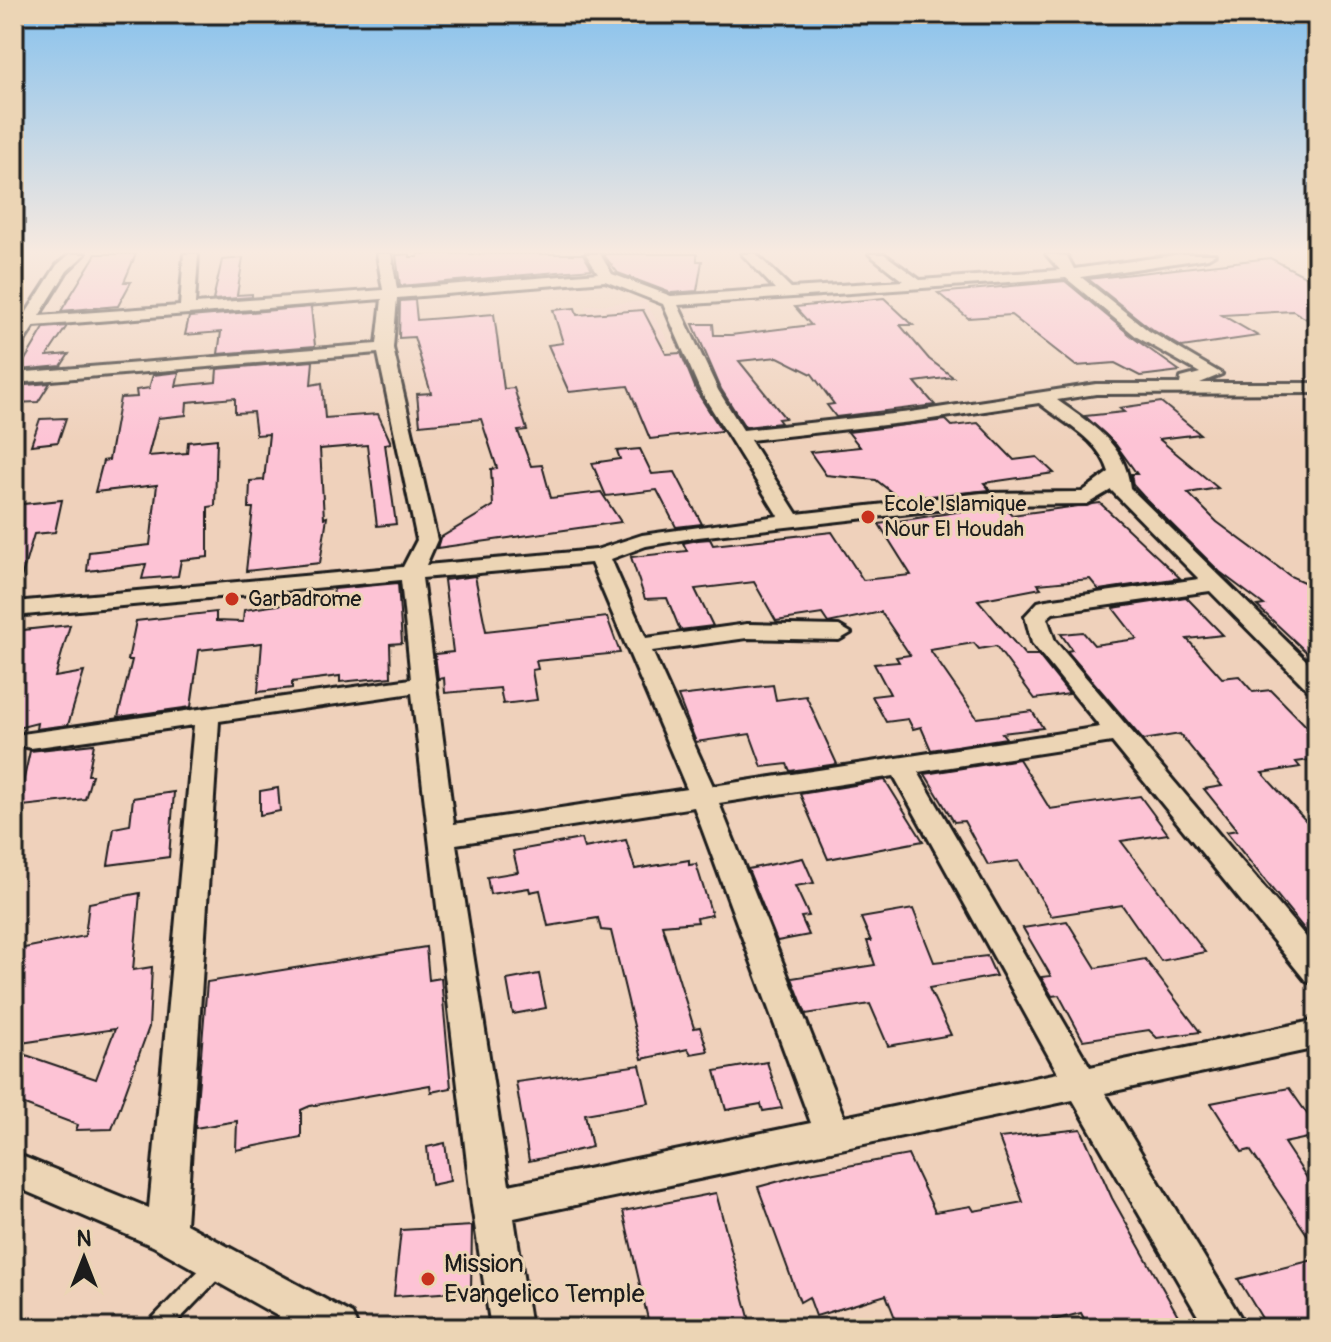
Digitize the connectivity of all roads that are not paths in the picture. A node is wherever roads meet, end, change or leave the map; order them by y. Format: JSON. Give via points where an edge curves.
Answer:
{"nodes":[{"id":1,"x":85,"y":317,"type":"edge"},
{"id":2,"x":388,"y":317,"type":"edge"},
{"id":3,"x":676,"y":317,"type":"edge"},
{"id":4,"x":1122,"y":317,"type":"edge"},
{"id":5,"x":22,"y":322,"type":"edge"},
{"id":6,"x":14,"y":345,"type":"edge"},
{"id":7,"x":385,"y":348,"type":"junction"},
{"id":8,"x":14,"y":378,"type":"edge"},
{"id":9,"x":1317,"y":388,"type":"edge"},
{"id":10,"x":1178,"y":389,"type":"junction"},
{"id":11,"x":1043,"y":397,"type":"junction"},
{"id":12,"x":738,"y":436,"type":"junction"},
{"id":13,"x":1119,"y":474,"type":"junction"},
{"id":14,"x":792,"y":522,"type":"junction"},
{"id":15,"x":599,"y":556,"type":"junction"},
{"id":16,"x":411,"y":574,"type":"junction"},
{"id":17,"x":1213,"y":584,"type":"junction"},
{"id":18,"x":14,"y":609,"type":"edge"},
{"id":19,"x":839,"y":633,"type":"dead end"},
{"id":20,"x":638,"y":646,"type":"junction"},
{"id":21,"x":425,"y":684,"type":"junction"},
{"id":22,"x":1317,"y":685,"type":"edge"},
{"id":23,"x":207,"y":715,"type":"junction"},
{"id":24,"x":1118,"y":733,"type":"junction"},
{"id":25,"x":31,"y":740,"type":"dead end"},
{"id":26,"x":901,"y":765,"type":"junction"},
{"id":27,"x":702,"y":794,"type":"junction"},
{"id":28,"x":441,"y":836,"type":"junction"},
{"id":29,"x":1317,"y":972,"type":"edge"},
{"id":30,"x":1317,"y":1034,"type":"edge"},
{"id":31,"x":1081,"y":1083,"type":"junction"},
{"id":32,"x":833,"y":1135,"type":"junction"},
{"id":33,"x":14,"y":1169,"type":"edge"},
{"id":34,"x":491,"y":1206,"type":"junction"},
{"id":35,"x":166,"y":1233,"type":"junction"},
{"id":36,"x":219,"y":1263,"type":"junction"},
{"id":37,"x":315,"y":1322,"type":"edge"},
{"id":38,"x":157,"y":1328,"type":"edge"},
{"id":39,"x":511,"y":1328,"type":"edge"},
{"id":40,"x":1227,"y":1328,"type":"edge"}],
"edges":[{"from":1,"to":5,"type":"street"},
{"from":2,"to":7,"type":"street"},
{"from":3,"to":12,"type":"street","via":[[709,390]]},
{"from":4,"to":10,"type":"street","via":[[1214,374]]},
{"from":5,"to":6,"type":"street"},
{"from":7,"to":8,"type":"street"},
{"from":7,"to":16,"type":"street","via":[[427,540]]},
{"from":9,"to":10,"type":"street"},
{"from":10,"to":11,"type":"street","via":[[1096,389]]},
{"from":11,"to":12,"type":"street"},
{"from":11,"to":13,"type":"street","via":[[1096,438],[1118,463]]},
{"from":12,"to":14,"type":"street"},
{"from":13,"to":14,"type":"street","via":[[1087,498],[982,499]]},
{"from":13,"to":17,"type":"street","via":[[1120,489]]},
{"from":14,"to":15,"type":"street","via":[[642,541]]},
{"from":15,"to":16,"type":"street"},
{"from":15,"to":20,"type":"street"},
{"from":16,"to":18,"type":"street"},
{"from":16,"to":21,"type":"street"},
{"from":17,"to":22,"type":"street"},
{"from":17,"to":24,"type":"street","via":[[1071,601],[1046,607],[1036,616],[1044,643]]},
{"from":19,"to":20,"type":"street","via":[[747,631]]},
{"from":20,"to":27,"type":"street"},
{"from":21,"to":23,"type":"street"},
{"from":21,"to":28,"type":"street"},
{"from":23,"to":25,"type":"street"},
{"from":23,"to":35,"type":"street"},
{"from":24,"to":26,"type":"street"},
{"from":24,"to":29,"type":"street"},
{"from":26,"to":27,"type":"street"},
{"from":26,"to":31,"type":"street"},
{"from":27,"to":28,"type":"street"},
{"from":27,"to":32,"type":"street"},
{"from":28,"to":34,"type":"street"},
{"from":30,"to":31,"type":"street"},
{"from":31,"to":32,"type":"street"},
{"from":31,"to":40,"type":"street"},
{"from":32,"to":34,"type":"street"},
{"from":33,"to":35,"type":"street"},
{"from":34,"to":39,"type":"street"},
{"from":35,"to":36,"type":"street"},
{"from":36,"to":37,"type":"street"},
{"from":36,"to":38,"type":"lane"}]}
